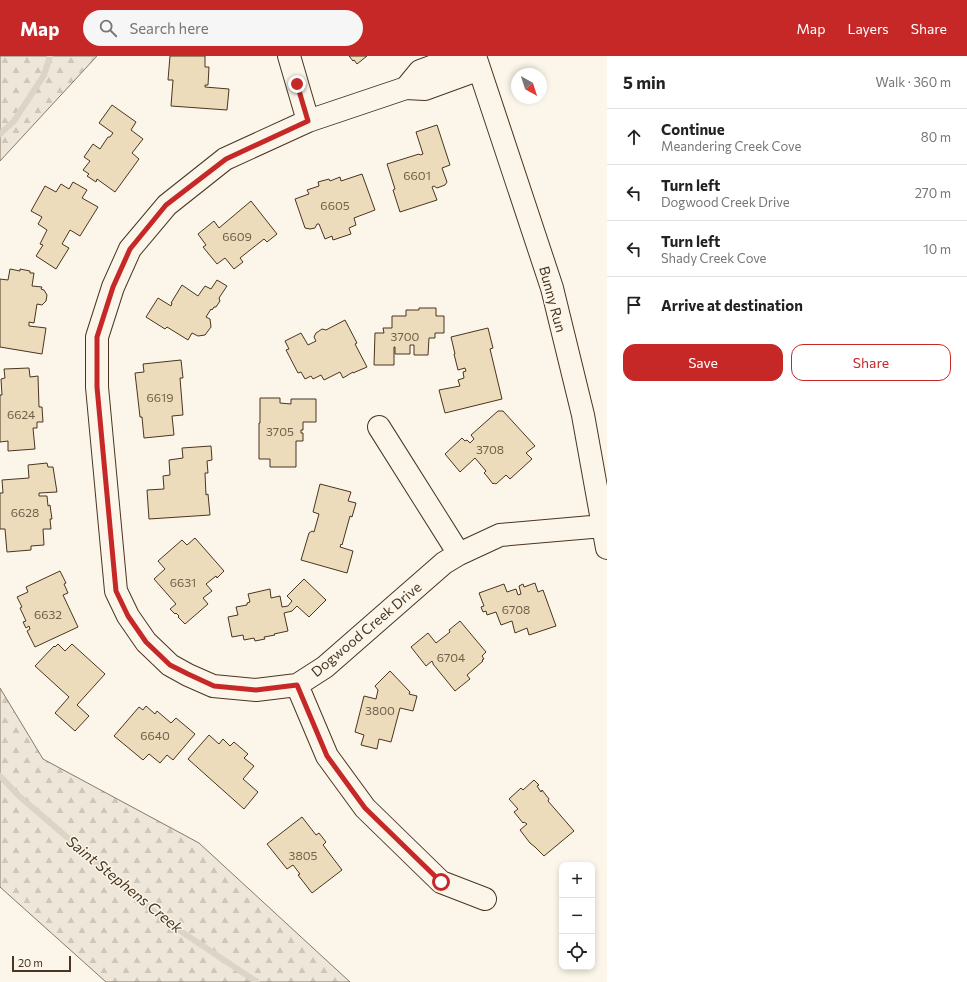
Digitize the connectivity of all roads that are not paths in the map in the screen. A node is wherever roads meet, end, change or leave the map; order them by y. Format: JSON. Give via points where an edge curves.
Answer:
{"nodes":[{"id":1,"x":289,"y":56,"type":"edge"},
{"id":2,"x":474,"y":57,"type":"edge"},
{"id":3,"x":308,"y":121,"type":"junction"},
{"id":4,"x":380,"y":427,"type":"dead end"},
{"id":5,"x":604,"y":526,"type":"junction"},
{"id":6,"x":607,"y":548,"type":"edge"},
{"id":7,"x":459,"y":554,"type":"junction"},
{"id":8,"x":297,"y":685,"type":"junction"},
{"id":9,"x":485,"y":899,"type":"dead end"}],
"edges":[{"from":1,"to":3,"type":"street"},
{"from":2,"to":3,"type":"street","name":"Dogwood Creek Drive","via":[[469,73],[425,89],[406,88]]},
{"from":2,"to":5,"type":"street","name":"Bunny Run","via":[[552,288],[583,415]]},
{"from":3,"to":8,"type":"street","name":"Dogwood Creek Drive","via":[[226,159],[166,205],[130,249],[113,287],[97,337],[97,387],[116,591],[128,616],[146,642],[170,665],[214,686],[256,690]]},
{"from":4,"to":7,"type":"street"},
{"from":5,"to":6,"type":"street","name":"Bunny Run"},
{"from":5,"to":7,"type":"street","name":"Dogwood Creek Drive","via":[[500,535]]},
{"from":7,"to":8,"type":"street","name":"Dogwood Creek Drive","via":[[444,563],[325,667]]},
{"from":8,"to":9,"type":"street","via":[[327,756],[365,808],[441,882]]}]}
